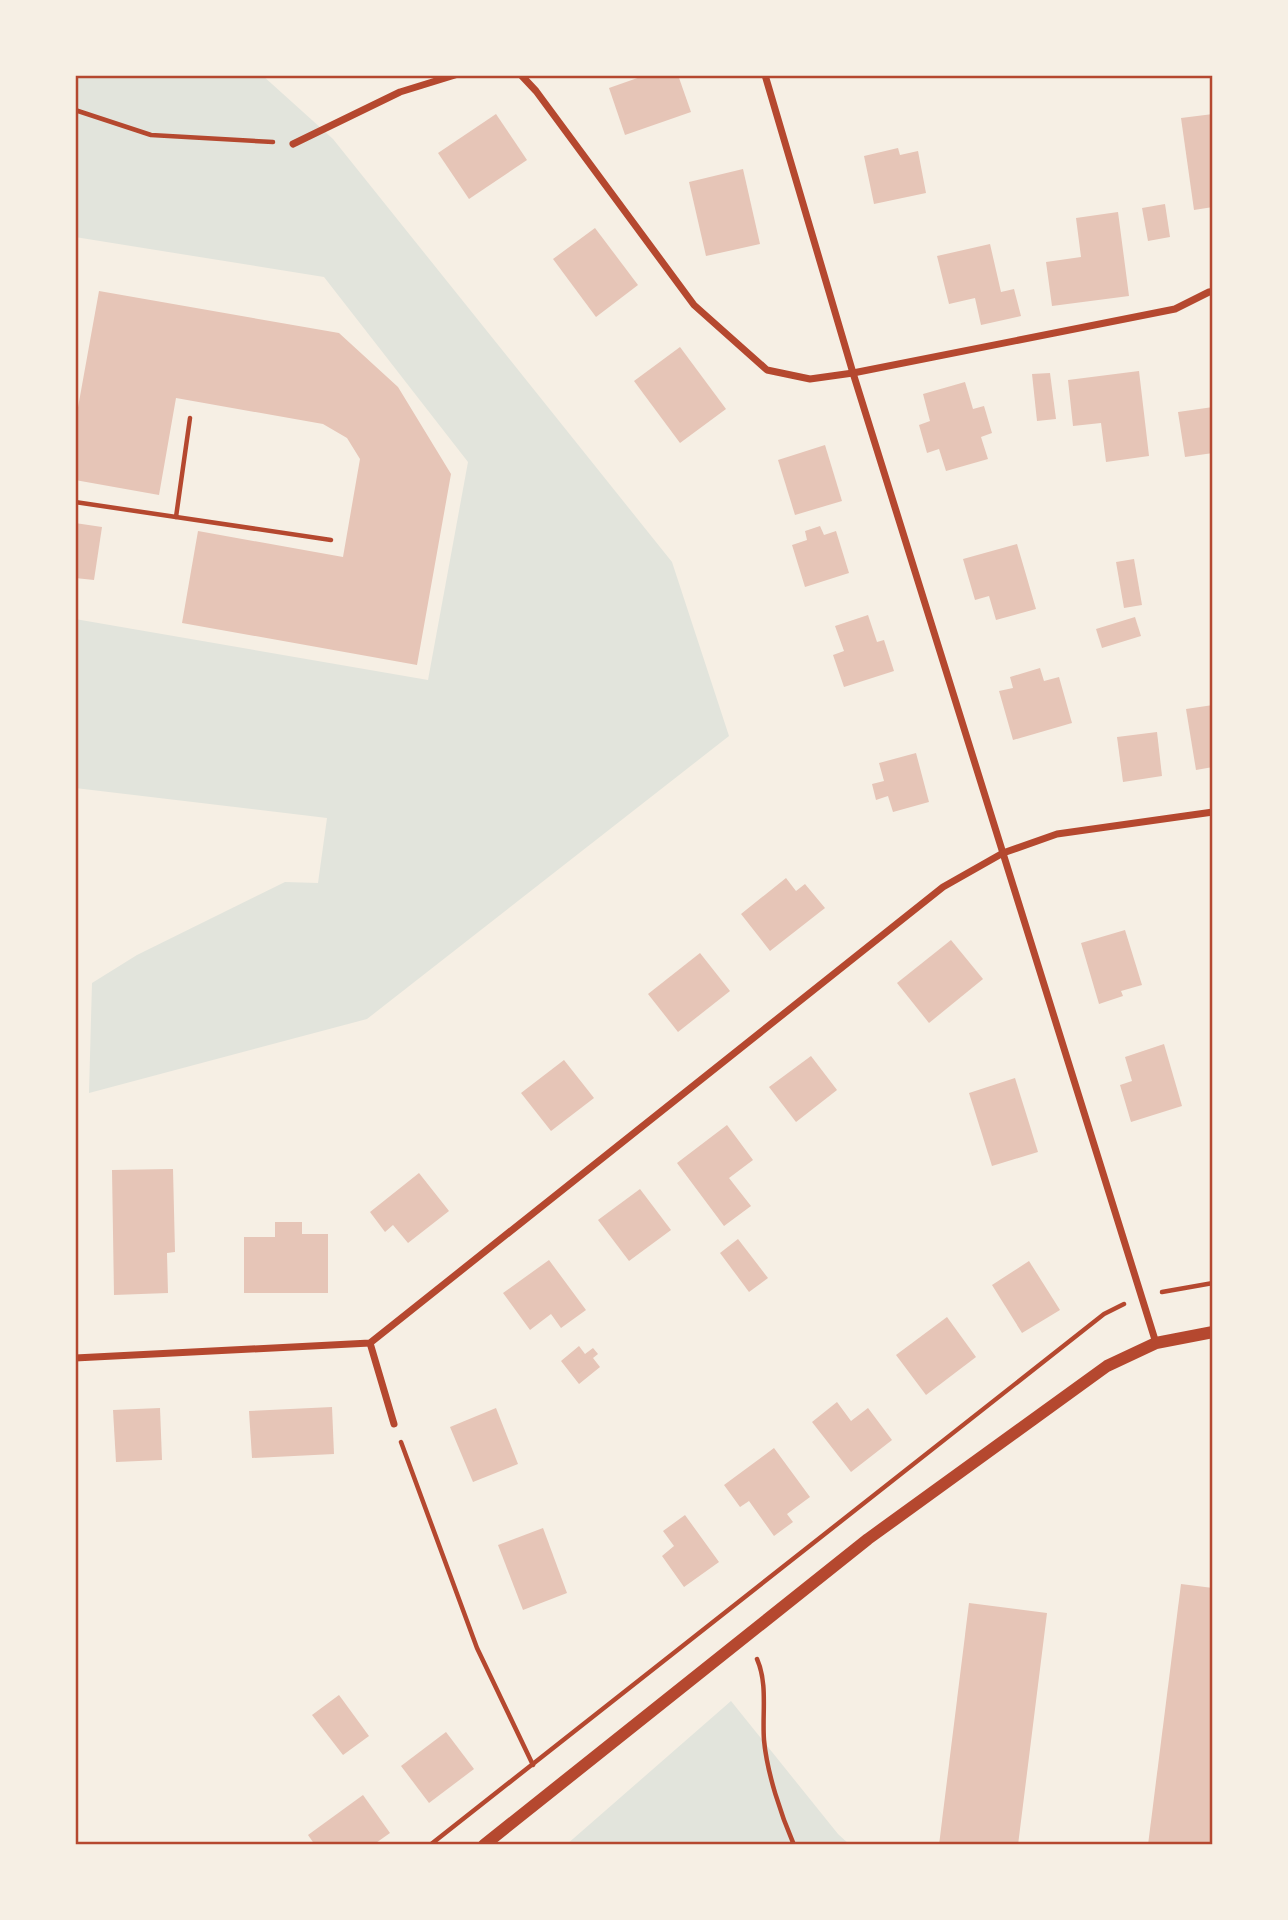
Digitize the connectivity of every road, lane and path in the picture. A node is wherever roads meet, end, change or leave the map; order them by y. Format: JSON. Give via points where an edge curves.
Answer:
{"nodes":[{"id":1,"x":455,"y":75,"type":"edge"},
{"id":2,"x":521,"y":75,"type":"edge"},
{"id":3,"x":765,"y":75,"type":"edge"},
{"id":4,"x":75,"y":110,"type":"edge"},
{"id":5,"x":293,"y":144,"type":"joint"},
{"id":6,"x":1209,"y":292,"type":"dead end"},
{"id":7,"x":853,"y":373,"type":"junction"},
{"id":8,"x":190,"y":418,"type":"dead end"},
{"id":9,"x":75,"y":502,"type":"edge"},
{"id":10,"x":176,"y":517,"type":"junction"},
{"id":11,"x":331,"y":540,"type":"dead end"},
{"id":12,"x":1213,"y":812,"type":"edge"},
{"id":13,"x":1003,"y":853,"type":"junction"},
{"id":14,"x":1213,"y":1283,"type":"edge"},
{"id":15,"x":1141,"y":1296,"type":"junction"},
{"id":16,"x":1213,"y":1332,"type":"edge"},
{"id":17,"x":370,"y":1343,"type":"junction"},
{"id":18,"x":1156,"y":1343,"type":"junction"},
{"id":19,"x":75,"y":1358,"type":"edge"},
{"id":20,"x":394,"y":1424,"type":"joint"},
{"id":21,"x":746,"y":1636,"type":"junction"},
{"id":22,"x":533,"y":1765,"type":"junction"},
{"id":23,"x":430,"y":1845,"type":"edge"},
{"id":24,"x":484,"y":1845,"type":"edge"},
{"id":25,"x":793,"y":1845,"type":"edge"}],
"edges":[{"from":1,"to":5,"type":"street","via":[[400,92]]},
{"from":2,"to":7,"type":"street","via":[[694,305],[767,370],[810,379]]},
{"from":3,"to":7,"type":"street"},
{"from":4,"to":5,"type":"path","via":[[151,135]]},
{"from":6,"to":7,"type":"street","via":[[1175,309]]},
{"from":7,"to":13,"type":"street"},
{"from":8,"to":10,"type":"path"},
{"from":9,"to":10,"type":"path"},
{"from":10,"to":11,"type":"path"},
{"from":12,"to":13,"type":"street","via":[[1057,834]]},
{"from":13,"to":15,"type":"street"},
{"from":13,"to":17,"type":"street","via":[[943,887]]},
{"from":14,"to":15,"type":"path"},
{"from":15,"to":18,"type":"street"},
{"from":15,"to":22,"type":"path","via":[[1104,1314]]},
{"from":16,"to":18,"type":"street"},
{"from":17,"to":19,"type":"street"},
{"from":17,"to":20,"type":"street"},
{"from":18,"to":21,"type":"street","via":[[1107,1366],[868,1539]]},
{"from":20,"to":22,"type":"path","via":[[477,1648]]},
{"from":21,"to":24,"type":"street"},
{"from":21,"to":25,"type":"path","via":[[763,1673],[764,1742]]},
{"from":22,"to":23,"type":"path"}]}
